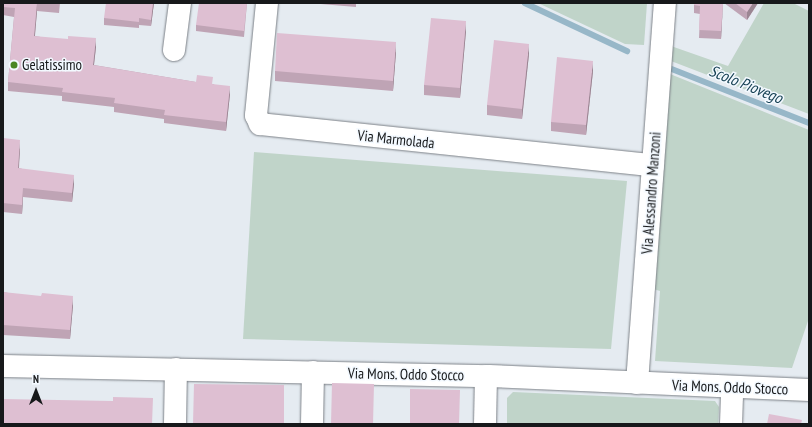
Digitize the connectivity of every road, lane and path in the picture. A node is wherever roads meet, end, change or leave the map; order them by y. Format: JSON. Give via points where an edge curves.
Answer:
{"nodes":[{"id":1,"x":180,"y":3,"type":"edge"},
{"id":2,"x":267,"y":3,"type":"edge"},
{"id":3,"x":665,"y":3,"type":"edge"},
{"id":4,"x":174,"y":50,"type":"dead end"},
{"id":5,"x":653,"y":165,"type":"junction"},
{"id":6,"x":3,"y":366,"type":"edge"},
{"id":7,"x":176,"y":369,"type":"junction"},
{"id":8,"x":313,"y":372,"type":"junction"},
{"id":9,"x":486,"y":376,"type":"junction"},
{"id":10,"x":637,"y":383,"type":"junction"},
{"id":11,"x":732,"y":388,"type":"junction"},
{"id":12,"x":809,"y":390,"type":"edge"},
{"id":13,"x":175,"y":424,"type":"edge"},
{"id":14,"x":312,"y":424,"type":"edge"},
{"id":15,"x":485,"y":424,"type":"edge"},
{"id":16,"x":730,"y":424,"type":"edge"}],
"edges":[{"from":1,"to":4,"type":"street"},
{"from":2,"to":5,"type":"street","name":"Via Marmolada","via":[[256,115],[260,124]]},
{"from":3,"to":5,"type":"street","name":"Via Alessandro Manzoni"},
{"from":5,"to":10,"type":"street","name":"Via Alessandro Manzoni"},
{"from":6,"to":7,"type":"street","name":"Via Mons. Oddo Stocco"},
{"from":7,"to":8,"type":"street","name":"Via Mons. Oddo Stocco"},
{"from":7,"to":13,"type":"street"},
{"from":8,"to":9,"type":"street","name":"Via Mons. Oddo Stocco"},
{"from":8,"to":14,"type":"street"},
{"from":9,"to":10,"type":"street","name":"Via Mons. Oddo Stocco"},
{"from":9,"to":15,"type":"street"},
{"from":10,"to":11,"type":"street","name":"Via Mons. Oddo Stocco"},
{"from":11,"to":12,"type":"street","name":"Via Mons. Oddo Stocco"},
{"from":11,"to":16,"type":"street"}]}
